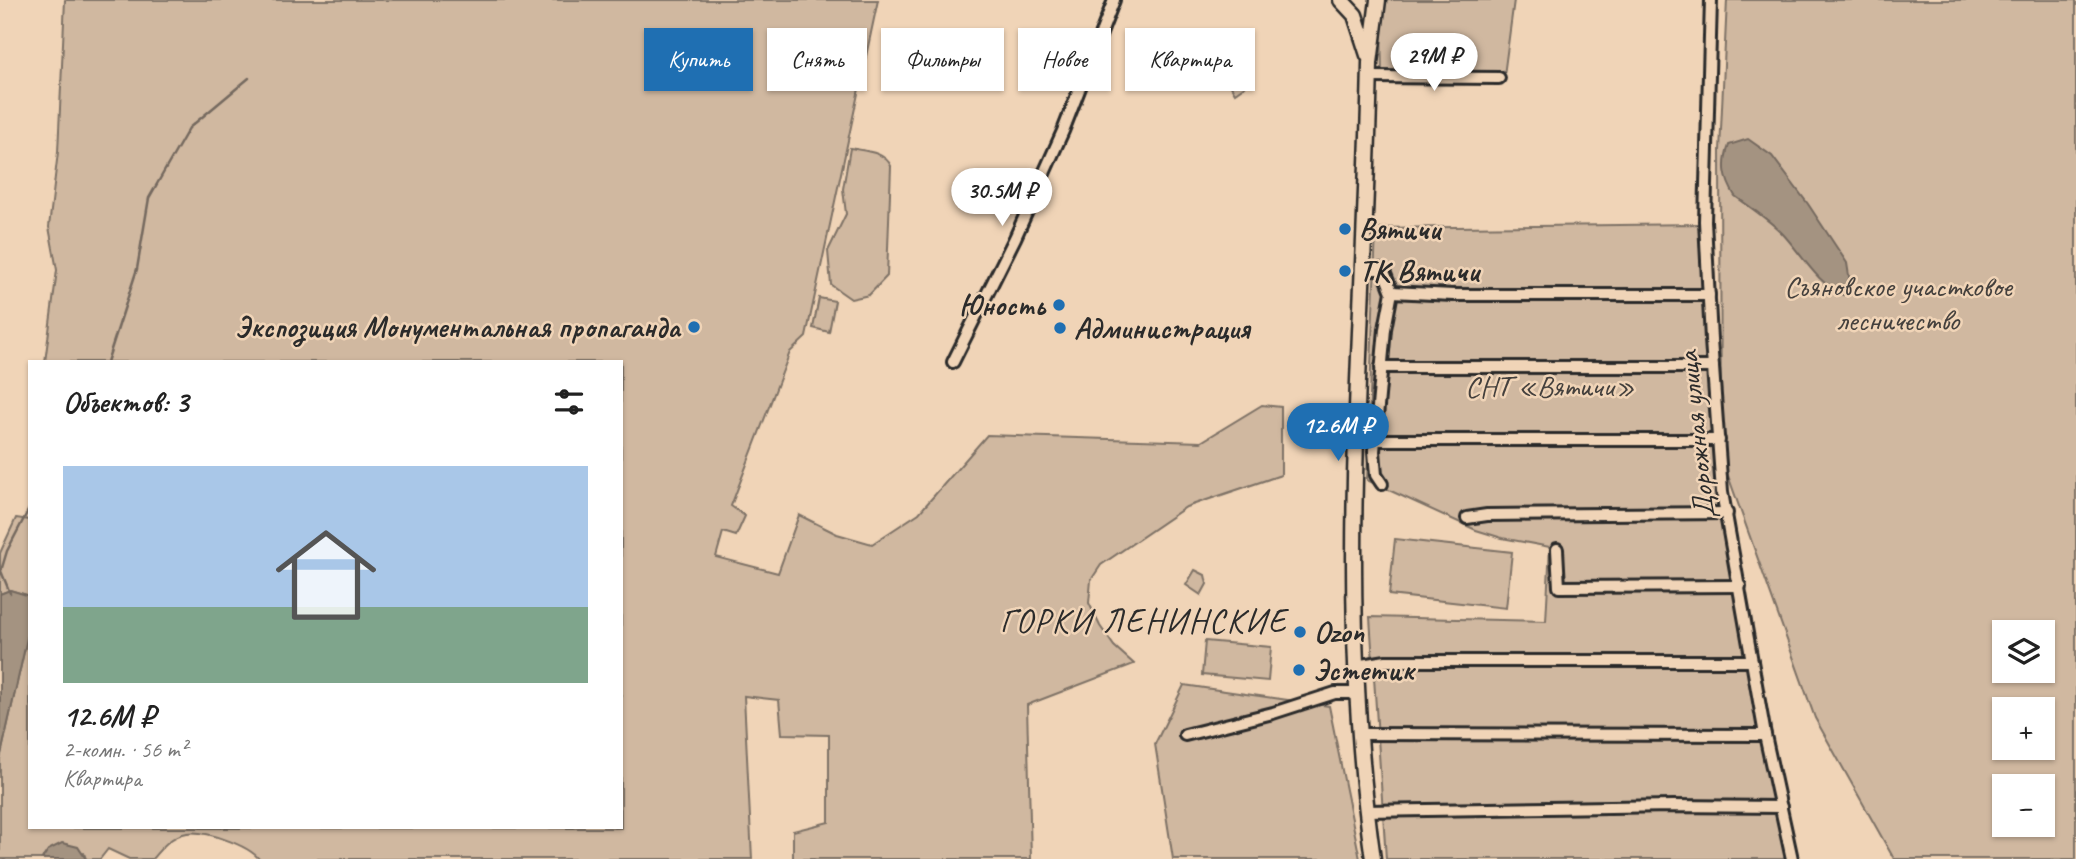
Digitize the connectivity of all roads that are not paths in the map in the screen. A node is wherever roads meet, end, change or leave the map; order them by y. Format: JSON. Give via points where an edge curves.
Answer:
{"nodes":[{"id":1,"x":1114,"y":0,"type":"edge"},
{"id":2,"x":1341,"y":0,"type":"edge"},
{"id":3,"x":1378,"y":0,"type":"edge"},
{"id":4,"x":1711,"y":0,"type":"edge"},
{"id":5,"x":1370,"y":70,"type":"junction"},
{"id":6,"x":1499,"y":78,"type":"dead end"},
{"id":7,"x":1363,"y":269,"type":"junction"},
{"id":8,"x":1392,"y":292,"type":"junction"},
{"id":9,"x":1709,"y":295,"type":"junction"},
{"id":10,"x":953,"y":362,"type":"dead end"},
{"id":11,"x":1381,"y":367,"type":"junction"},
{"id":12,"x":1713,"y":367,"type":"junction"},
{"id":13,"x":1375,"y":440,"type":"junction"},
{"id":14,"x":1719,"y":440,"type":"junction"},
{"id":15,"x":1382,"y":484,"type":"dead end"},
{"id":16,"x":1727,"y":513,"type":"junction"},
{"id":17,"x":1467,"y":518,"type":"dead end"},
{"id":18,"x":1557,"y":549,"type":"dead end"},
{"id":19,"x":1740,"y":586,"type":"junction"},
{"id":20,"x":1752,"y":661,"type":"junction"},
{"id":21,"x":1355,"y":666,"type":"junction"},
{"id":22,"x":1356,"y":693,"type":"junction"},
{"id":23,"x":1359,"y":734,"type":"junction"},
{"id":24,"x":1765,"y":735,"type":"junction"},
{"id":25,"x":1185,"y":736,"type":"dead end"},
{"id":26,"x":1781,"y":807,"type":"junction"},
{"id":27,"x":1366,"y":811,"type":"junction"},
{"id":28,"x":1373,"y":859,"type":"edge"},
{"id":29,"x":1793,"y":859,"type":"edge"}],
"edges":[{"from":1,"to":10,"type":"street","via":[[1015,238]]},
{"from":2,"to":5,"type":"main road","via":[[1355,15]]},
{"from":3,"to":5,"type":"main road"},
{"from":4,"to":9,"type":"street","name":"Дорожная улица","via":[[1705,221]]},
{"from":5,"to":6,"type":"street"},
{"from":5,"to":7,"type":"main road"},
{"from":7,"to":8,"type":"street","via":[[1379,269]]},
{"from":7,"to":21,"type":"main road","via":[[1353,518]]},
{"from":8,"to":9,"type":"street"},
{"from":8,"to":11,"type":"street"},
{"from":9,"to":12,"type":"street","name":"Дорожная улица"},
{"from":11,"to":12,"type":"street"},
{"from":11,"to":13,"type":"street"},
{"from":12,"to":14,"type":"street","name":"Дорожная улица"},
{"from":13,"to":14,"type":"street"},
{"from":13,"to":15,"type":"street","via":[[1376,475]]},
{"from":14,"to":16,"type":"street","name":"Дорожная улица"},
{"from":16,"to":17,"type":"street"},
{"from":16,"to":19,"type":"street","name":"Дорожная улица"},
{"from":18,"to":19,"type":"street","via":[[1559,587]]},
{"from":19,"to":20,"type":"street","name":"Дорожная улица"},
{"from":20,"to":21,"type":"street","via":[[1386,661]]},
{"from":20,"to":24,"type":"street","name":"Дорожная улица"},
{"from":21,"to":22,"type":"main road"},
{"from":22,"to":23,"type":"main road"},
{"from":22,"to":25,"type":"street","via":[[1335,693]]},
{"from":23,"to":24,"type":"street"},
{"from":23,"to":27,"type":"main road"},
{"from":24,"to":26,"type":"street","name":"Дорожная улица"},
{"from":26,"to":27,"type":"street"},
{"from":26,"to":29,"type":"street","name":"Дорожная улица"},
{"from":27,"to":28,"type":"main road"}]}
